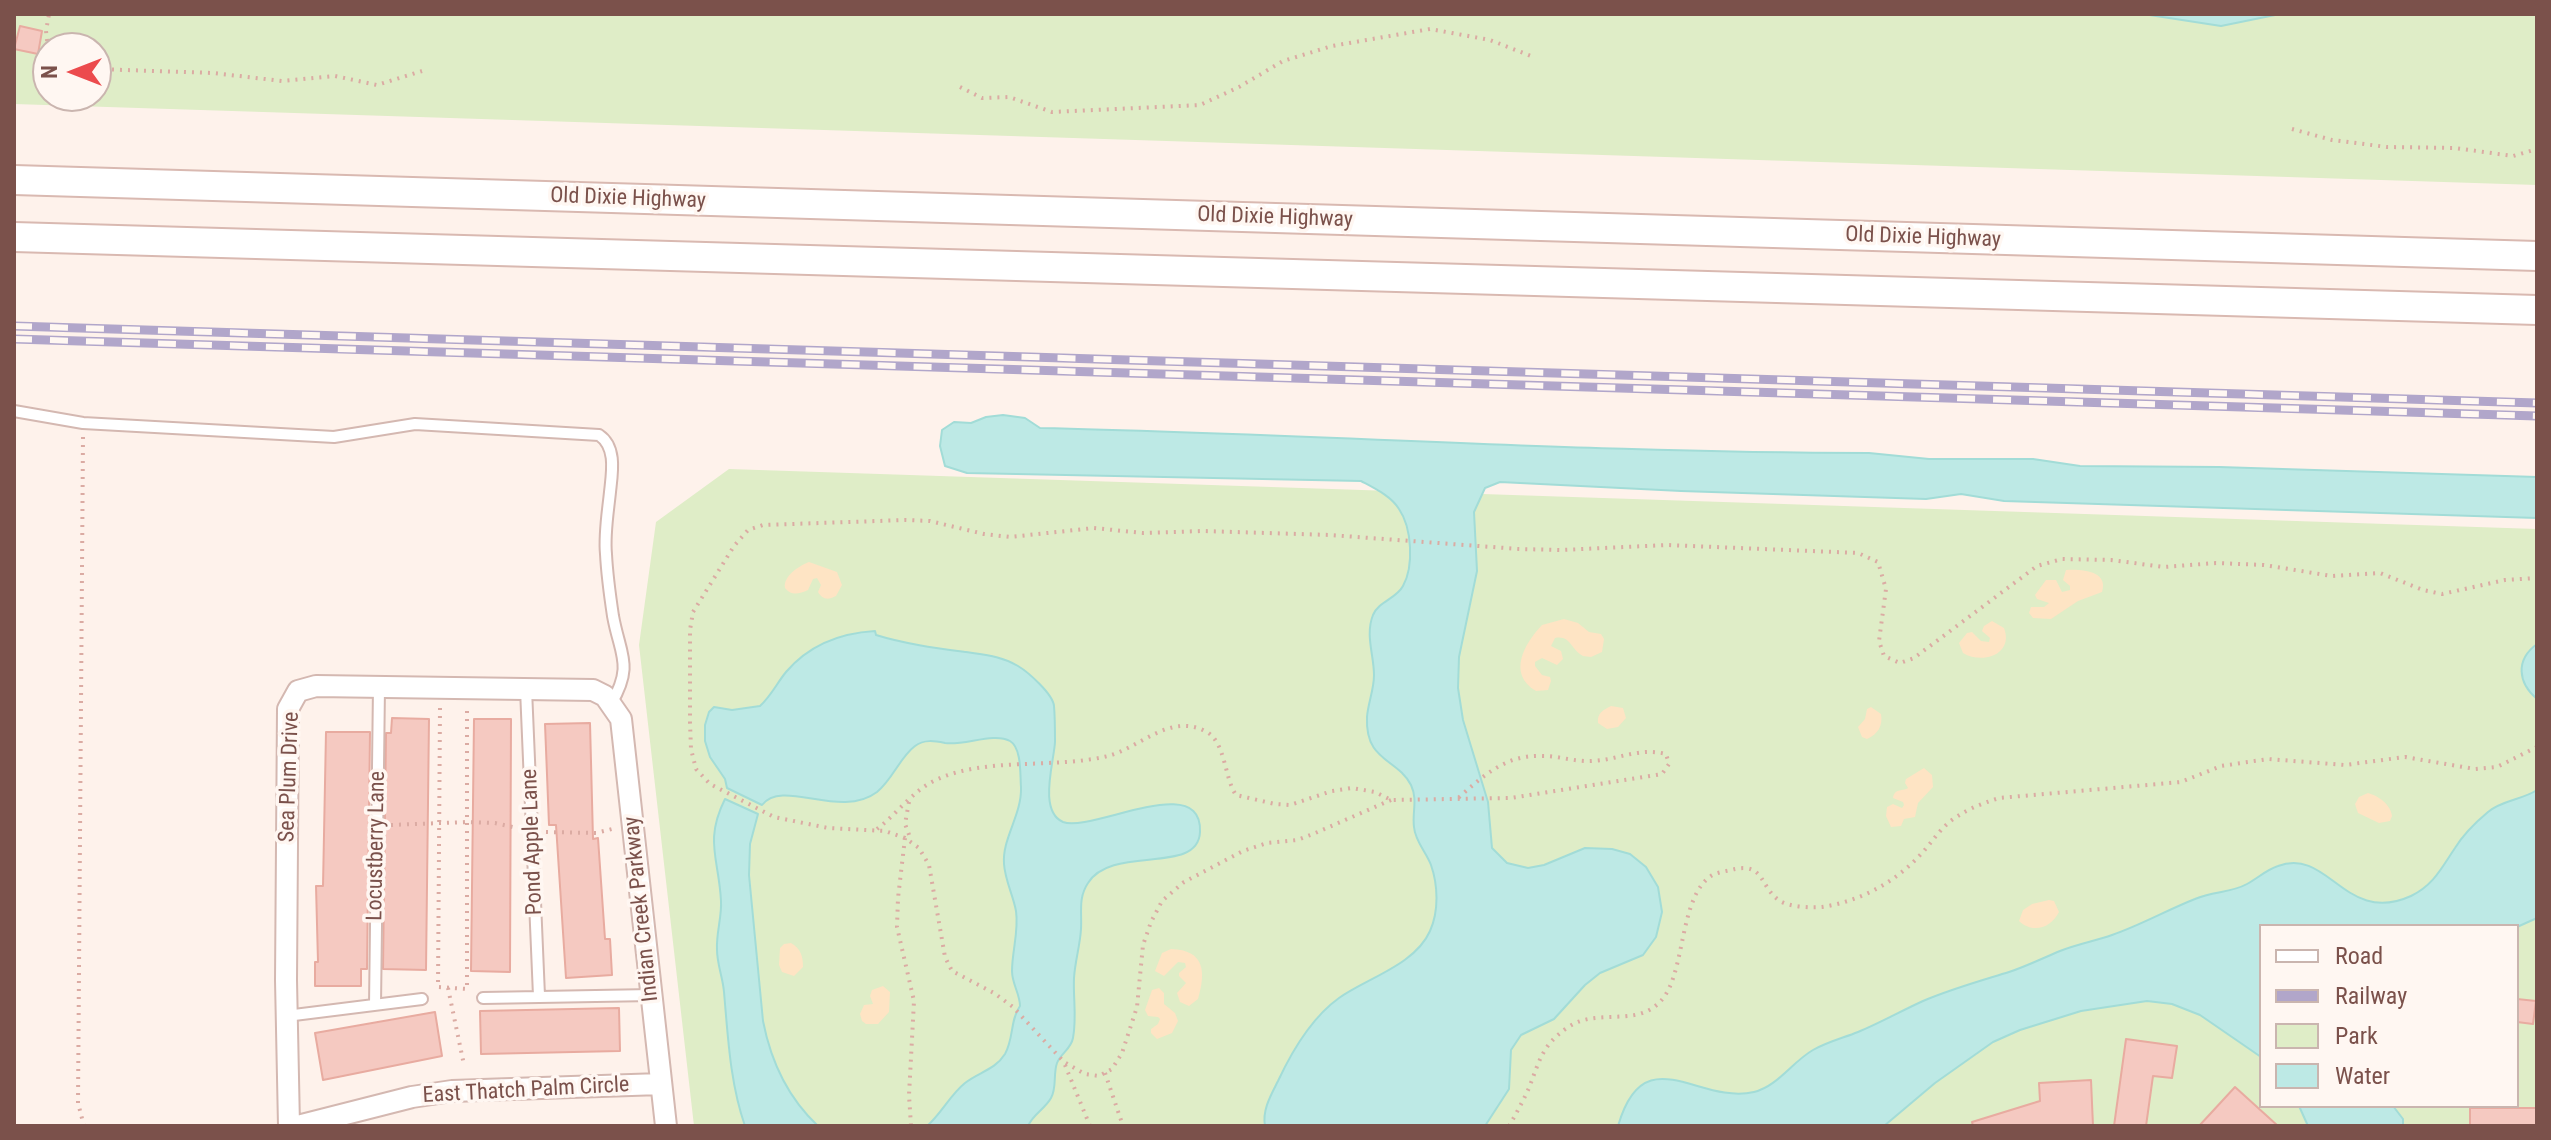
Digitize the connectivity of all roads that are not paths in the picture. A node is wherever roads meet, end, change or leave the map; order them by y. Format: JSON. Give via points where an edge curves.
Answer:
{"nodes":[{"id":1,"x":14,"y":180,"type":"edge"},
{"id":2,"x":14,"y":237,"type":"edge"},
{"id":3,"x":2537,"y":256,"type":"edge"},
{"id":4,"x":2537,"y":310,"type":"edge"},
{"id":5,"x":14,"y":411,"type":"edge"},
{"id":6,"x":379,"y":687,"type":"junction"},
{"id":7,"x":526,"y":689,"type":"junction"},
{"id":8,"x":608,"y":700,"type":"junction"},
{"id":9,"x":652,"y":995,"type":"junction"},
{"id":10,"x":539,"y":996,"type":"junction"},
{"id":11,"x":483,"y":998,"type":"dead end"},
{"id":12,"x":422,"y":999,"type":"dead end"},
{"id":13,"x":375,"y":1005,"type":"junction"},
{"id":14,"x":286,"y":1016,"type":"junction"},
{"id":15,"x":661,"y":1084,"type":"junction"},
{"id":16,"x":289,"y":1126,"type":"edge"},
{"id":17,"x":298,"y":1126,"type":"edge"},
{"id":18,"x":666,"y":1126,"type":"edge"}],
"edges":[{"from":1,"to":3,"type":"main road","name":"Old Dixie Highway"},
{"from":2,"to":4,"type":"main road"},
{"from":5,"to":8,"type":"lane","via":[[83,423],[334,437],[415,424],[599,435],[610,450],[613,470],[605,551],[624,668],[623,684]]},
{"from":6,"to":7,"type":"street","name":"Sea Plum Drive"},
{"from":6,"to":13,"type":"lane","name":"Locustberry Lane"},
{"from":6,"to":14,"type":"street","name":"Sea Plum Drive","via":[[316,686],[298,691],[288,709]]},
{"from":7,"to":8,"type":"street","name":"Sea Plum Drive","via":[[593,690]]},
{"from":7,"to":10,"type":"lane","name":"Pond Apple Lane"},
{"from":8,"to":9,"type":"street","name":"Indian Creek Parkway","via":[[621,719]]},
{"from":9,"to":10,"type":"lane"},
{"from":9,"to":15,"type":"street","name":"Indian Creek Parkway"},
{"from":10,"to":11,"type":"lane"},
{"from":12,"to":13,"type":"lane"},
{"from":13,"to":14,"type":"lane"},
{"from":14,"to":16,"type":"street","name":"Sea Plum Drive"},
{"from":15,"to":17,"type":"street","name":"East Thatch Palm Circle","via":[[452,1091]]},
{"from":15,"to":18,"type":"street","name":"Indian Creek Parkway"}]}
